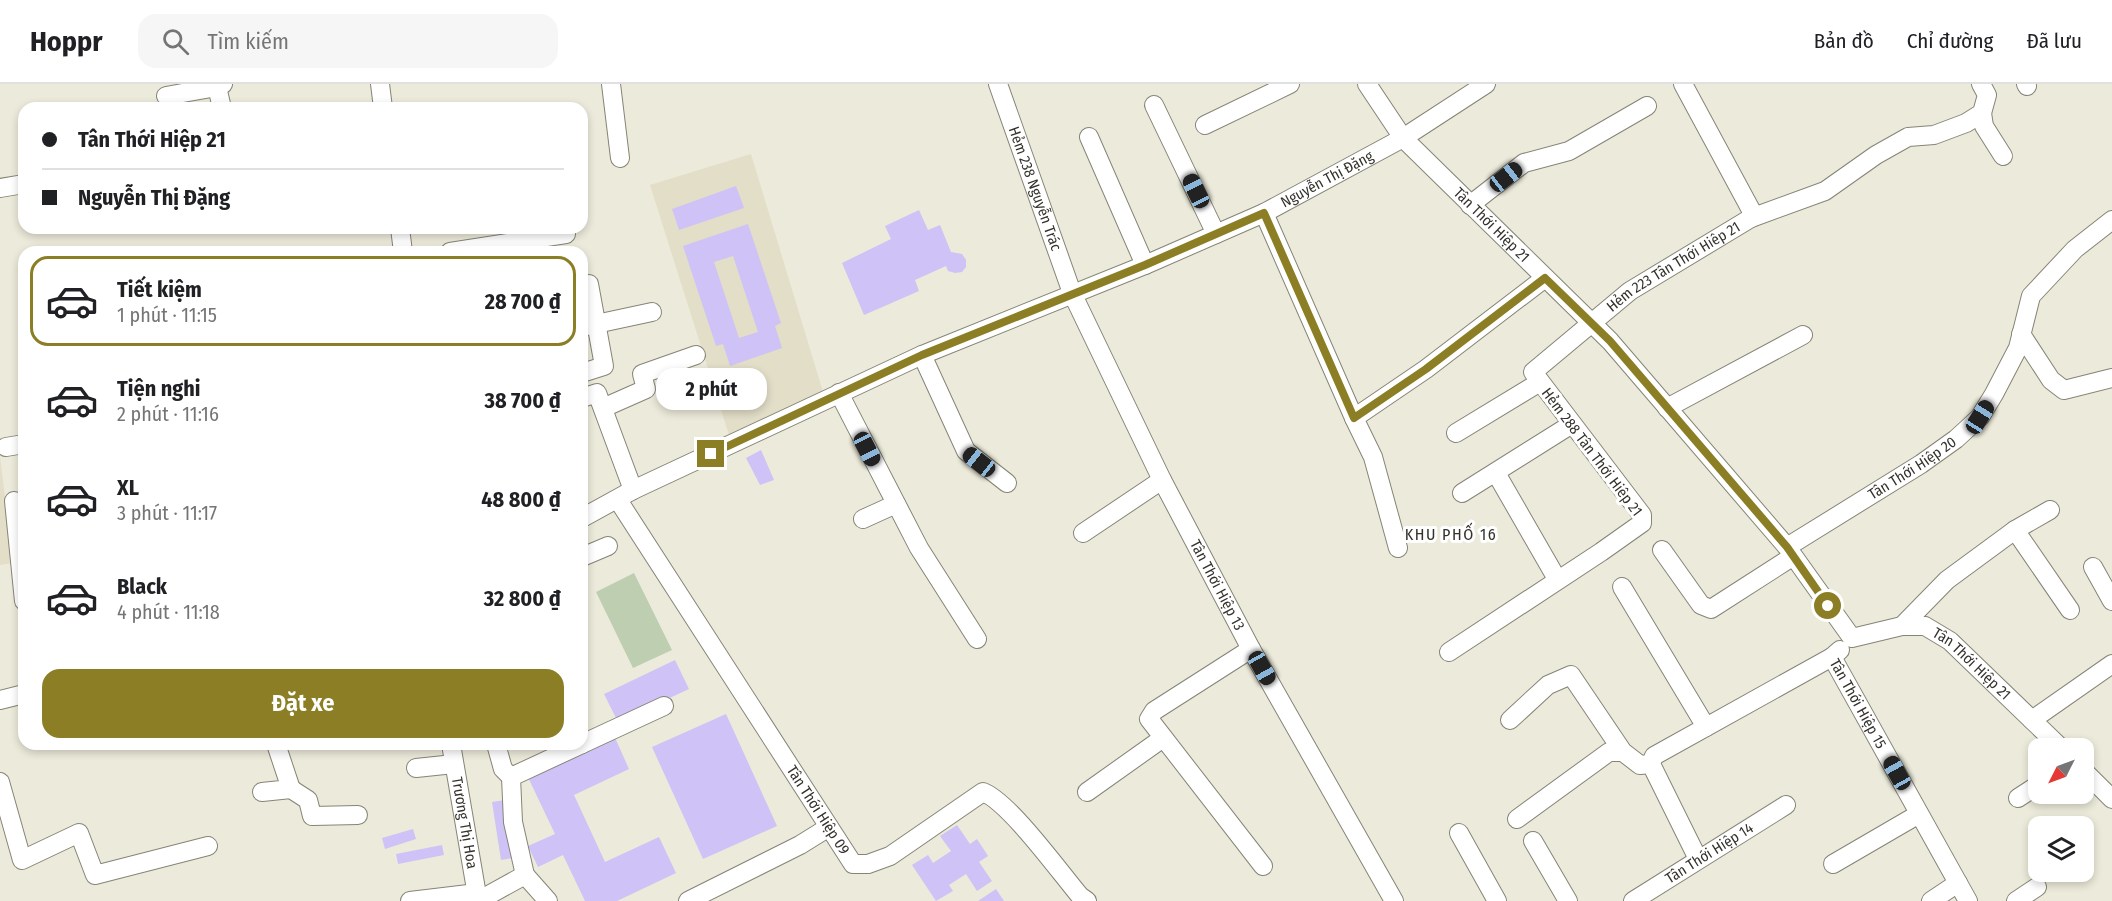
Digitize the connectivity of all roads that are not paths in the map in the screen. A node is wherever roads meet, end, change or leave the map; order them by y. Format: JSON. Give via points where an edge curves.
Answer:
{"nodes":[{"id":1,"x":380,"y":84,"type":"edge"},
{"id":2,"x":611,"y":84,"type":"edge"},
{"id":3,"x":998,"y":84,"type":"edge"},
{"id":4,"x":1290,"y":84,"type":"edge"},
{"id":5,"x":1367,"y":84,"type":"edge"},
{"id":6,"x":1486,"y":84,"type":"edge"},
{"id":7,"x":1683,"y":84,"type":"edge"},
{"id":8,"x":1982,"y":84,"type":"edge"},
{"id":9,"x":220,"y":86,"type":"edge"},
{"id":10,"x":165,"y":96,"type":"edge"},
{"id":11,"x":221,"y":102,"type":"edge"},
{"id":12,"x":382,"y":102,"type":"edge"},
{"id":13,"x":1154,"y":105,"type":"dead end"},
{"id":14,"x":1647,"y":106,"type":"dead end"},
{"id":15,"x":1982,"y":113,"type":"junction"},
{"id":16,"x":1205,"y":125,"type":"dead end"},
{"id":17,"x":1089,"y":137,"type":"dead end"},
{"id":18,"x":1403,"y":138,"type":"junction"},
{"id":19,"x":2003,"y":156,"type":"dead end"},
{"id":20,"x":620,"y":158,"type":"dead end"},
{"id":21,"x":18,"y":185,"type":"edge"},
{"id":22,"x":0,"y":188,"type":"edge"},
{"id":23,"x":1470,"y":205,"type":"junction"},
{"id":24,"x":1264,"y":213,"type":"junction"},
{"id":25,"x":1751,"y":218,"type":"junction"},
{"id":26,"x":2112,"y":220,"type":"edge"},
{"id":27,"x":566,"y":234,"type":"dead end"},
{"id":28,"x":1216,"y":234,"type":"junction"},
{"id":29,"x":489,"y":246,"type":"edge"},
{"id":30,"x":1145,"y":265,"type":"junction"},
{"id":31,"x":1545,"y":278,"type":"junction"},
{"id":32,"x":589,"y":284,"type":"dead end"},
{"id":33,"x":1072,"y":294,"type":"junction"},
{"id":34,"x":652,"y":312,"type":"dead end"},
{"id":35,"x":1590,"y":322,"type":"junction"},
{"id":36,"x":589,"y":325,"type":"edge"},
{"id":37,"x":2021,"y":334,"type":"junction"},
{"id":38,"x":1803,"y":335,"type":"dead end"},
{"id":39,"x":696,"y":355,"type":"dead end"},
{"id":40,"x":922,"y":355,"type":"junction"},
{"id":41,"x":588,"y":371,"type":"edge"},
{"id":42,"x":2112,"y":378,"type":"edge"},
{"id":43,"x":1540,"y":382,"type":"junction"},
{"id":44,"x":839,"y":393,"type":"junction"},
{"id":45,"x":588,"y":396,"type":"edge"},
{"id":46,"x":603,"y":408,"type":"junction"},
{"id":47,"x":1667,"y":408,"type":"junction"},
{"id":48,"x":1354,"y":418,"type":"junction"},
{"id":49,"x":1572,"y":424,"type":"junction"},
{"id":50,"x":1456,"y":433,"type":"dead end"},
{"id":51,"x":1496,"y":473,"type":"junction"},
{"id":52,"x":1162,"y":480,"type":"junction"},
{"id":53,"x":1007,"y":483,"type":"dead end"},
{"id":54,"x":1462,"y":493,"type":"dead end"},
{"id":55,"x":625,"y":495,"type":"junction"},
{"id":56,"x":14,"y":501,"type":"dead end"},
{"id":57,"x":896,"y":504,"type":"junction"},
{"id":58,"x":2050,"y":510,"type":"dead end"},
{"id":59,"x":588,"y":515,"type":"edge"},
{"id":60,"x":863,"y":519,"type":"dead end"},
{"id":61,"x":2015,"y":530,"type":"junction"},
{"id":62,"x":1083,"y":533,"type":"dead end"},
{"id":63,"x":18,"y":541,"type":"edge"},
{"id":64,"x":608,"y":546,"type":"dead end"},
{"id":65,"x":1398,"y":548,"type":"dead end"},
{"id":66,"x":1662,"y":550,"type":"dead end"},
{"id":67,"x":1790,"y":552,"type":"junction"},
{"id":68,"x":588,"y":554,"type":"edge"},
{"id":69,"x":2093,"y":567,"type":"dead end"},
{"id":70,"x":1557,"y":579,"type":"junction"},
{"id":71,"x":1622,"y":587,"type":"dead end"},
{"id":72,"x":2112,"y":601,"type":"edge"},
{"id":73,"x":2070,"y":610,"type":"dead end"},
{"id":74,"x":1902,"y":626,"type":"junction"},
{"id":75,"x":1852,"y":638,"type":"junction"},
{"id":76,"x":977,"y":639,"type":"dead end"},
{"id":77,"x":1251,"y":649,"type":"junction"},
{"id":78,"x":1449,"y":652,"type":"dead end"},
{"id":79,"x":1833,"y":657,"type":"junction"},
{"id":80,"x":2111,"y":667,"type":"edge"},
{"id":81,"x":18,"y":696,"type":"edge"},
{"id":82,"x":0,"y":700,"type":"edge"},
{"id":83,"x":664,"y":706,"type":"dead end"},
{"id":84,"x":1510,"y":720,"type":"dead end"},
{"id":85,"x":2032,"y":720,"type":"junction"},
{"id":86,"x":1706,"y":727,"type":"junction"},
{"id":87,"x":1163,"y":738,"type":"junction"},
{"id":88,"x":2051,"y":738,"type":"edge"},
{"id":89,"x":588,"y":741,"type":"edge"},
{"id":90,"x":278,"y":750,"type":"edge"},
{"id":91,"x":452,"y":750,"type":"edge"},
{"id":92,"x":498,"y":750,"type":"edge"},
{"id":93,"x":569,"y":750,"type":"edge"},
{"id":94,"x":1623,"y":752,"type":"junction"},
{"id":95,"x":454,"y":764,"type":"junction"},
{"id":96,"x":1651,"y":764,"type":"junction"},
{"id":97,"x":416,"y":768,"type":"dead end"},
{"id":98,"x":511,"y":777,"type":"junction"},
{"id":99,"x":2094,"y":781,"type":"edge"},
{"id":100,"x":0,"y":782,"type":"edge"},
{"id":101,"x":291,"y":789,"type":"junction"},
{"id":102,"x":261,"y":792,"type":"dead end"},
{"id":103,"x":1087,"y":792,"type":"dead end"},
{"id":104,"x":2028,"y":792,"type":"edge"},
{"id":105,"x":2018,"y":798,"type":"dead end"},
{"id":106,"x":2112,"y":799,"type":"edge"},
{"id":107,"x":1786,"y":805,"type":"dead end"},
{"id":108,"x":1919,"y":814,"type":"junction"},
{"id":109,"x":358,"y":815,"type":"dead end"},
{"id":110,"x":1518,"y":819,"type":"dead end"},
{"id":111,"x":829,"y":827,"type":"junction"},
{"id":112,"x":1459,"y":833,"type":"dead end"},
{"id":113,"x":1533,"y":841,"type":"dead end"},
{"id":114,"x":208,"y":846,"type":"dead end"},
{"id":115,"x":1698,"y":859,"type":"junction"},
{"id":116,"x":1833,"y":864,"type":"dead end"},
{"id":117,"x":1263,"y":866,"type":"dead end"},
{"id":118,"x":525,"y":875,"type":"junction"},
{"id":119,"x":1958,"y":883,"type":"junction"},
{"id":120,"x":2037,"y":887,"type":"dead end"},
{"id":121,"x":477,"y":898,"type":"edge"},
{"id":122,"x":410,"y":901,"type":"edge"},
{"id":123,"x":548,"y":901,"type":"edge"},
{"id":124,"x":688,"y":901,"type":"edge"},
{"id":125,"x":1087,"y":901,"type":"edge"},
{"id":126,"x":1394,"y":901,"type":"edge"},
{"id":127,"x":1497,"y":901,"type":"edge"},
{"id":128,"x":1568,"y":901,"type":"edge"},
{"id":129,"x":1633,"y":901,"type":"edge"},
{"id":130,"x":1931,"y":901,"type":"edge"},
{"id":131,"x":1968,"y":901,"type":"edge"},
{"id":132,"x":2016,"y":901,"type":"edge"}],
"edges":[{"from":1,"to":12,"type":"street"},
{"from":2,"to":20,"type":"street"},
{"from":3,"to":33,"type":"street","name":"Hẻm 238 Nguyễn Trác"},
{"from":4,"to":16,"type":"street"},
{"from":5,"to":18,"type":"street","name":"Tân Thới Hiệp 21"},
{"from":6,"to":18,"type":"street","name":"Nguyễn Thị Đặng"},
{"from":7,"to":25,"type":"street","name":"Hẻm 223 Tân Thới Hiêp 21","via":[[1751,210]]},
{"from":8,"to":15,"type":"street","via":[[1987,95]]},
{"from":9,"to":10,"type":"street"},
{"from":9,"to":11,"type":"street"},
{"from":13,"to":28,"type":"street"},
{"from":14,"to":23,"type":"street","via":[[1569,151],[1524,163]]},
{"from":15,"to":19,"type":"street","via":[[1984,126]]},
{"from":15,"to":25,"type":"street","via":[[1934,135],[1908,137],[1825,191]]},
{"from":17,"to":30,"type":"street"},
{"from":18,"to":23,"type":"street","name":"Tân Thới Hiệp 21"},
{"from":18,"to":24,"type":"street","name":"Nguyễn Thị Đặng"},
{"from":21,"to":22,"type":"street"},
{"from":23,"to":31,"type":"street","name":"Tân Thới Hiệp 21"},
{"from":24,"to":28,"type":"street","name":"Nguyễn Thị Đặng"},
{"from":24,"to":48,"type":"street"},
{"from":25,"to":35,"type":"street","name":"Hẻm 223 Tân Thới Hiêp 21","via":[[1630,291]]},
{"from":26,"to":37,"type":"street","name":"Tân Thới Hiệp 20","via":[[2075,249],[2031,296]]},
{"from":27,"to":29,"type":"street"},
{"from":28,"to":30,"type":"street","name":"Nguyễn Thị Đặng"},
{"from":30,"to":33,"type":"street","name":"Nguyễn Thị Đặng"},
{"from":31,"to":35,"type":"street","name":"Tân Thới Hiệp 21"},
{"from":31,"to":48,"type":"street","via":[[1426,369]]},
{"from":32,"to":36,"type":"street"},
{"from":33,"to":40,"type":"street","name":"Nguyễn Thị Đặng"},
{"from":33,"to":52,"type":"street","name":"Tân Thới Hiệp 13"},
{"from":34,"to":36,"type":"street"},
{"from":35,"to":43,"type":"street","name":"Hẻm 288 Tân Thới Hiêp 21","via":[[1533,372]]},
{"from":35,"to":47,"type":"street","name":"Tân Thới Hiệp 21"},
{"from":36,"to":41,"type":"street","via":[[604,366]]},
{"from":37,"to":42,"type":"street","via":[[2051,380],[2064,390]]},
{"from":37,"to":67,"type":"street","name":"Tân Thới Hiệp 20","via":[[2018,348],[1980,417],[1921,464]]},
{"from":38,"to":47,"type":"street"},
{"from":39,"to":46,"type":"street","via":[[642,374],[646,389]]},
{"from":40,"to":44,"type":"street","name":"Nguyễn Thị Đặng"},
{"from":40,"to":53,"type":"street","via":[[966,451]]},
{"from":43,"to":49,"type":"street","name":"Hẻm 288 Tân Thới Hiêp 21"},
{"from":43,"to":50,"type":"street"},
{"from":44,"to":55,"type":"street","name":"Nguyễn Thị Đặng"},
{"from":44,"to":57,"type":"street"},
{"from":45,"to":46,"type":"street","via":[[597,393]]},
{"from":46,"to":55,"type":"street","name":"Tân Thới Hiệp 09"},
{"from":47,"to":67,"type":"street","name":"Tân Thới Hiệp 21"},
{"from":48,"to":65,"type":"street","via":[[1373,457]]},
{"from":49,"to":51,"type":"street"},
{"from":49,"to":70,"type":"street","name":"Hẻm 288 Tân Thới Hiêp 21","via":[[1643,518],[1639,526]]},
{"from":51,"to":54,"type":"street"},
{"from":51,"to":70,"type":"street"},
{"from":52,"to":62,"type":"street"},
{"from":52,"to":77,"type":"street","name":"Tân Thới Hiệp 13"},
{"from":55,"to":59,"type":"street","name":"Nguyễn Thị Đặng"},
{"from":55,"to":111,"type":"street","name":"Tân Thới Hiệp 09"},
{"from":56,"to":63,"type":"street"},
{"from":57,"to":60,"type":"street"},
{"from":57,"to":76,"type":"street"},
{"from":58,"to":61,"type":"street"},
{"from":61,"to":73,"type":"street"},
{"from":61,"to":74,"type":"street","via":[[1947,580]]},
{"from":64,"to":68,"type":"street"},
{"from":66,"to":67,"type":"street","name":"Tân Thới Hiệp 20","via":[[1701,605],[1711,609]]},
{"from":67,"to":75,"type":"street","name":"Tân Thới Hiệp 21"},
{"from":69,"to":72,"type":"street"},
{"from":70,"to":78,"type":"street","name":"Hẻm 288 Tân Thới Hiêp 21"},
{"from":71,"to":86,"type":"street"},
{"from":74,"to":75,"type":"street","name":"Tân Thới Hiệp 21"},
{"from":74,"to":85,"type":"street","name":"Tân Thới Hiệp 21","via":[[1925,626],[1950,641]]},
{"from":75,"to":79,"type":"street","name":"Tân Thới Hiệp 15"},
{"from":77,"to":87,"type":"street","via":[[1154,711],[1149,719]]},
{"from":77,"to":126,"type":"street","name":"Tân Thới Hiệp 13"},
{"from":79,"to":86,"type":"street"},
{"from":79,"to":108,"type":"street","name":"Tân Thới Hiệp 15"},
{"from":80,"to":85,"type":"street"},
{"from":81,"to":82,"type":"street"},
{"from":83,"to":89,"type":"street"},
{"from":84,"to":94,"type":"street","via":[[1548,685],[1571,675]]},
{"from":85,"to":88,"type":"street","name":"Tân Thới Hiệp 21"},
{"from":86,"to":96,"type":"street","via":[[1654,756]]},
{"from":87,"to":103,"type":"street"},
{"from":87,"to":117,"type":"street"},
{"from":90,"to":101,"type":"street"},
{"from":91,"to":95,"type":"street","name":"Trương Thị Hoa"},
{"from":92,"to":98,"type":"street","via":[[503,769]]},
{"from":93,"to":98,"type":"street"},
{"from":94,"to":96,"type":"street","via":[[1640,765]]},
{"from":94,"to":110,"type":"street","via":[[1609,752]]},
{"from":95,"to":97,"type":"street"},
{"from":95,"to":121,"type":"street","name":"Trương Thị Hoa"},
{"from":96,"to":115,"type":"street"},
{"from":98,"to":118,"type":"street","via":[[513,822]]},
{"from":99,"to":106,"type":"street"},
{"from":100,"to":114,"type":"street","via":[[22,860],[79,833],[95,875]]},
{"from":101,"to":102,"type":"street"},
{"from":101,"to":109,"type":"street","via":[[308,801],[312,816]]},
{"from":104,"to":105,"type":"street"},
{"from":107,"to":115,"type":"street","name":"Tân Thới Hiệp 14"},
{"from":108,"to":116,"type":"street"},
{"from":108,"to":119,"type":"street","name":"Tân Thới Hiệp 15"},
{"from":111,"to":124,"type":"street"},
{"from":111,"to":125,"type":"street","name":"Tân Thới Hiệp 09","via":[[853,864],[868,864],[890,856],[982,792],[993,796]]},
{"from":112,"to":127,"type":"street"},
{"from":113,"to":128,"type":"street"},
{"from":115,"to":129,"type":"street","name":"Tân Thới Hiệp 14"},
{"from":118,"to":121,"type":"street"},
{"from":118,"to":123,"type":"street"},
{"from":119,"to":130,"type":"street"},
{"from":119,"to":131,"type":"street","name":"Tân Thới Hiệp 15"},
{"from":120,"to":132,"type":"street"},
{"from":121,"to":122,"type":"street"}]}
